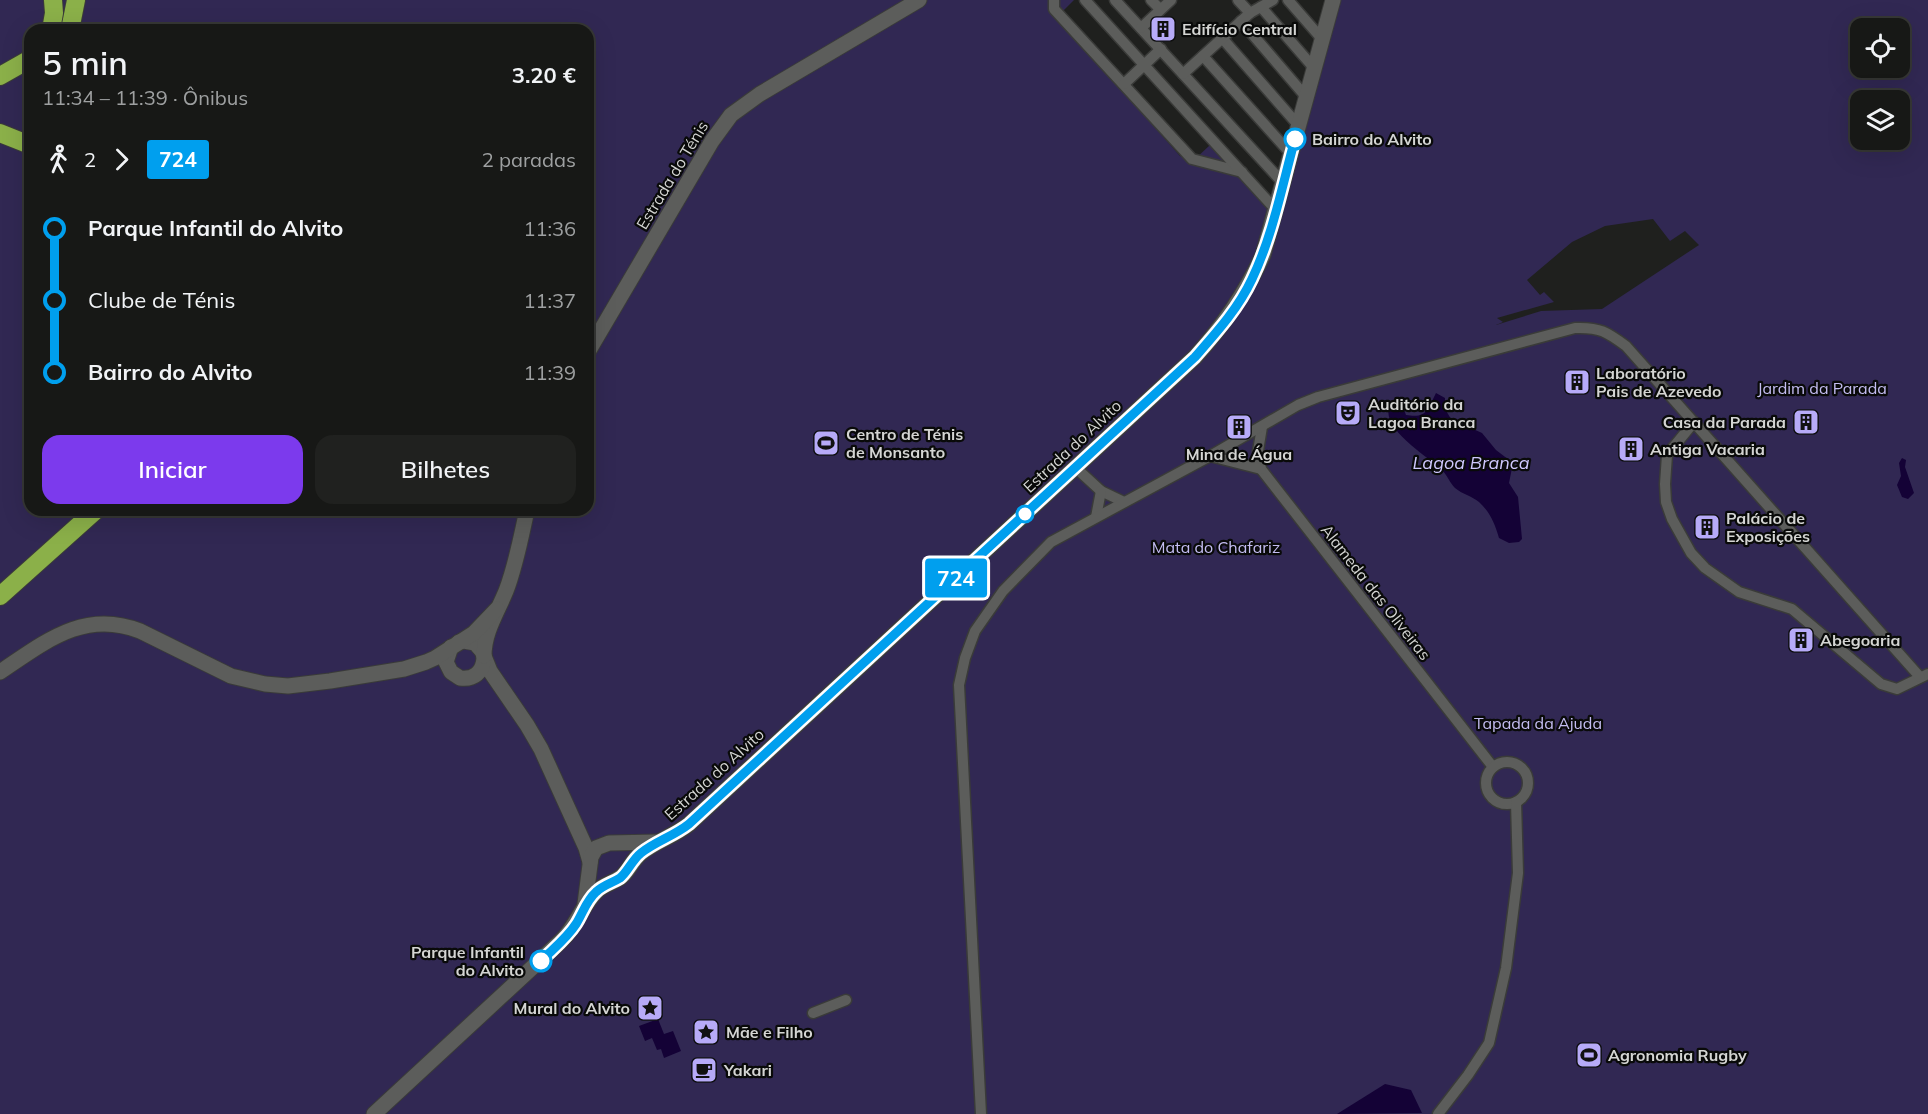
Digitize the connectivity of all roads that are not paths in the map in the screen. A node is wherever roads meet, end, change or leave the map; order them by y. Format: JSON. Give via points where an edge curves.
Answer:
{"nodes":[{"id":1,"x":53,"y":0,"type":"edge"},
{"id":2,"x":76,"y":0,"type":"edge"},
{"id":3,"x":919,"y":0,"type":"edge"},
{"id":4,"x":1054,"y":0,"type":"edge"},
{"id":5,"x":1084,"y":0,"type":"edge"},
{"id":6,"x":1115,"y":0,"type":"edge"},
{"id":7,"x":1151,"y":0,"type":"edge"},
{"id":8,"x":1171,"y":0,"type":"edge"},
{"id":9,"x":1238,"y":0,"type":"edge"},
{"id":10,"x":1273,"y":0,"type":"edge"},
{"id":11,"x":1288,"y":0,"type":"edge"},
{"id":12,"x":1331,"y":2,"type":"edge"},
{"id":13,"x":1261,"y":7,"type":"junction"},
{"id":14,"x":1160,"y":9,"type":"junction"},
{"id":15,"x":1250,"y":13,"type":"junction"},
{"id":16,"x":1241,"y":21,"type":"junction"},
{"id":17,"x":52,"y":24,"type":"edge"},
{"id":18,"x":71,"y":24,"type":"edge"},
{"id":19,"x":1141,"y":28,"type":"junction"},
{"id":20,"x":1222,"y":38,"type":"junction"},
{"id":21,"x":1323,"y":39,"type":"junction"},
{"id":22,"x":1161,"y":49,"type":"junction"},
{"id":23,"x":1203,"y":56,"type":"junction"},
{"id":24,"x":24,"y":62,"type":"edge"},
{"id":25,"x":1144,"y":65,"type":"junction"},
{"id":26,"x":1314,"y":68,"type":"junction"},
{"id":27,"x":1183,"y":74,"type":"junction"},
{"id":28,"x":0,"y":76,"type":"edge"},
{"id":29,"x":1124,"y":84,"type":"junction"},
{"id":30,"x":1307,"y":98,"type":"junction"},
{"id":31,"x":1299,"y":126,"type":"junction"},
{"id":32,"x":0,"y":133,"type":"edge"},
{"id":33,"x":24,"y":143,"type":"edge"},
{"id":34,"x":1291,"y":154,"type":"junction"},
{"id":35,"x":1242,"y":172,"type":"junction"},
{"id":36,"x":1284,"y":184,"type":"junction"},
{"id":37,"x":1276,"y":210,"type":"junction"},
{"id":38,"x":594,"y":342,"type":"edge"},
{"id":39,"x":1694,"y":422,"type":"junction"},
{"id":40,"x":1262,"y":427,"type":"junction"},
{"id":41,"x":1210,"y":456,"type":"junction"},
{"id":42,"x":1076,"y":468,"type":"junction"},
{"id":43,"x":1261,"y":469,"type":"junction"},
{"id":44,"x":1101,"y":491,"type":"junction"},
{"id":45,"x":1124,"y":502,"type":"junction"},
{"id":46,"x":89,"y":516,"type":"edge"},
{"id":47,"x":526,"y":516,"type":"edge"},
{"id":48,"x":1096,"y":517,"type":"junction"},
{"id":49,"x":0,"y":596,"type":"edge"},
{"id":50,"x":497,"y":609,"type":"junction"},
{"id":51,"x":455,"y":644,"type":"junction"},
{"id":52,"x":484,"y":657,"type":"junction"},
{"id":53,"x":404,"y":669,"type":"junction"},
{"id":54,"x":0,"y":672,"type":"edge"},
{"id":55,"x":1924,"y":676,"type":"edge"},
{"id":56,"x":460,"y":677,"type":"junction"},
{"id":57,"x":513,"y":705,"type":"junction"},
{"id":58,"x":1493,"y":767,"type":"junction"},
{"id":59,"x":1516,"y":802,"type":"junction"},
{"id":60,"x":571,"y":814,"type":"junction"},
{"id":61,"x":657,"y":842,"type":"junction"},
{"id":62,"x":612,"y":843,"type":"junction"},
{"id":63,"x":590,"y":864,"type":"junction"},
{"id":64,"x":627,"y":867,"type":"junction"},
{"id":65,"x":612,"y":881,"type":"junction"},
{"id":66,"x":585,"y":906,"type":"junction"},
{"id":67,"x":846,"y":1000,"type":"dead end"},
{"id":68,"x":813,"y":1013,"type":"dead end"},
{"id":69,"x":374,"y":1114,"type":"edge"},
{"id":70,"x":981,"y":1114,"type":"edge"},
{"id":71,"x":1438,"y":1114,"type":"edge"}],
"edges":[{"from":1,"to":17,"type":"highway"},
{"from":2,"to":18,"type":"highway"},
{"from":3,"to":38,"type":"street","name":"Estrada do Ténis","via":[[760,94],[732,115],[712,141]]},
{"from":4,"to":29,"type":"street","via":[[1054,9]]},
{"from":5,"to":25,"type":"street"},
{"from":6,"to":19,"type":"street"},
{"from":7,"to":14,"type":"street"},
{"from":8,"to":14,"type":"street"},
{"from":9,"to":15,"type":"street"},
{"from":10,"to":13,"type":"street"},
{"from":11,"to":21,"type":"street"},
{"from":12,"to":21,"type":"street","name":"Estrada do Alvito"},
{"from":13,"to":15,"type":"street"},
{"from":13,"to":26,"type":"street"},
{"from":14,"to":19,"type":"street"},
{"from":15,"to":16,"type":"street"},
{"from":16,"to":20,"type":"street"},
{"from":16,"to":30,"type":"street"},
{"from":19,"to":22,"type":"street"},
{"from":20,"to":23,"type":"street"},
{"from":20,"to":31,"type":"street"},
{"from":21,"to":26,"type":"street","name":"Estrada do Alvito"},
{"from":22,"to":25,"type":"street"},
{"from":22,"to":27,"type":"street"},
{"from":23,"to":27,"type":"street"},
{"from":23,"to":34,"type":"street"},
{"from":24,"to":28,"type":"highway"},
{"from":25,"to":29,"type":"street"},
{"from":25,"to":35,"type":"street"},
{"from":26,"to":30,"type":"street","name":"Estrada do Alvito"},
{"from":27,"to":36,"type":"street"},
{"from":29,"to":35,"type":"street","via":[[1192,159]]},
{"from":30,"to":31,"type":"street","name":"Estrada do Alvito"},
{"from":31,"to":34,"type":"street","name":"Estrada do Alvito"},
{"from":32,"to":33,"type":"highway"},
{"from":34,"to":36,"type":"street","name":"Estrada do Alvito"},
{"from":35,"to":37,"type":"street"},
{"from":36,"to":37,"type":"street","name":"Estrada do Alvito"},
{"from":37,"to":42,"type":"street","name":"Estrada do Alvito","via":[[1251,282],[1221,328]]},
{"from":39,"to":40,"type":"street","via":[[1626,346],[1594,327],[1575,328],[1318,397]]},
{"from":39,"to":55,"type":"street"},
{"from":39,"to":55,"type":"street","via":[[1667,454],[1665,484],[1672,519],[1691,553],[1739,592],[1792,609],[1881,684],[1897,689]]},
{"from":40,"to":41,"type":"street"},
{"from":40,"to":43,"type":"street","via":[[1258,451]]},
{"from":41,"to":43,"type":"street"},
{"from":41,"to":45,"type":"street"},
{"from":42,"to":44,"type":"street"},
{"from":42,"to":61,"type":"street","name":"Estrada do Alvito","via":[[689,824]]},
{"from":43,"to":58,"type":"street","name":"Alameda das Oliveiras"},
{"from":44,"to":45,"type":"street"},
{"from":44,"to":48,"type":"street"},
{"from":45,"to":48,"type":"street"},
{"from":46,"to":49,"type":"highway"},
{"from":47,"to":50,"type":"street","via":[[515,563]]},
{"from":48,"to":70,"type":"street","via":[[1051,542],[1003,591],[975,631],[959,685]]},
{"from":50,"to":51,"type":"street","via":[[474,633]]},
{"from":50,"to":52,"type":"street","via":[[486,637]]},
{"from":51,"to":52,"type":"street","via":[[475,643]]},
{"from":51,"to":53,"type":"street","via":[[435,658]]},
{"from":51,"to":56,"type":"street","via":[[446,662]]},
{"from":52,"to":56,"type":"street","via":[[479,672]]},
{"from":52,"to":57,"type":"street"},
{"from":53,"to":54,"type":"street","via":[[288,686],[265,684],[231,676],[140,631],[110,623],[72,628]]},
{"from":53,"to":56,"type":"street","via":[[439,670]]},
{"from":56,"to":57,"type":"street","via":[[489,686]]},
{"from":57,"to":60,"type":"street","via":[[542,749]]},
{"from":58,"to":59,"type":"street","via":[[1486,782],[1488,792],[1500,803]]},
{"from":58,"to":59,"type":"street","via":[[1508,762],[1523,769],[1528,784]]},
{"from":59,"to":71,"type":"street","via":[[1518,873],[1506,968],[1489,1043]]},
{"from":60,"to":62,"type":"street","via":[[592,836]]},
{"from":60,"to":63,"type":"street"},
{"from":61,"to":62,"type":"street","name":"Estrada do Alvito"},
{"from":61,"to":64,"type":"street","name":"Estrada do Alvito"},
{"from":62,"to":63,"type":"street","via":[[596,848]]},
{"from":62,"to":64,"type":"street","via":[[624,850]]},
{"from":63,"to":65,"type":"street","via":[[601,879]]},
{"from":63,"to":66,"type":"street","name":"Estrada do Alvito"},
{"from":64,"to":65,"type":"street","name":"Estrada do Alvito","via":[[622,876]]},
{"from":65,"to":66,"type":"street","name":"Estrada do Alvito","via":[[601,887]]},
{"from":66,"to":69,"type":"street","name":"Estrada do Alvito","via":[[562,940]]},
{"from":67,"to":68,"type":"street"}]}
